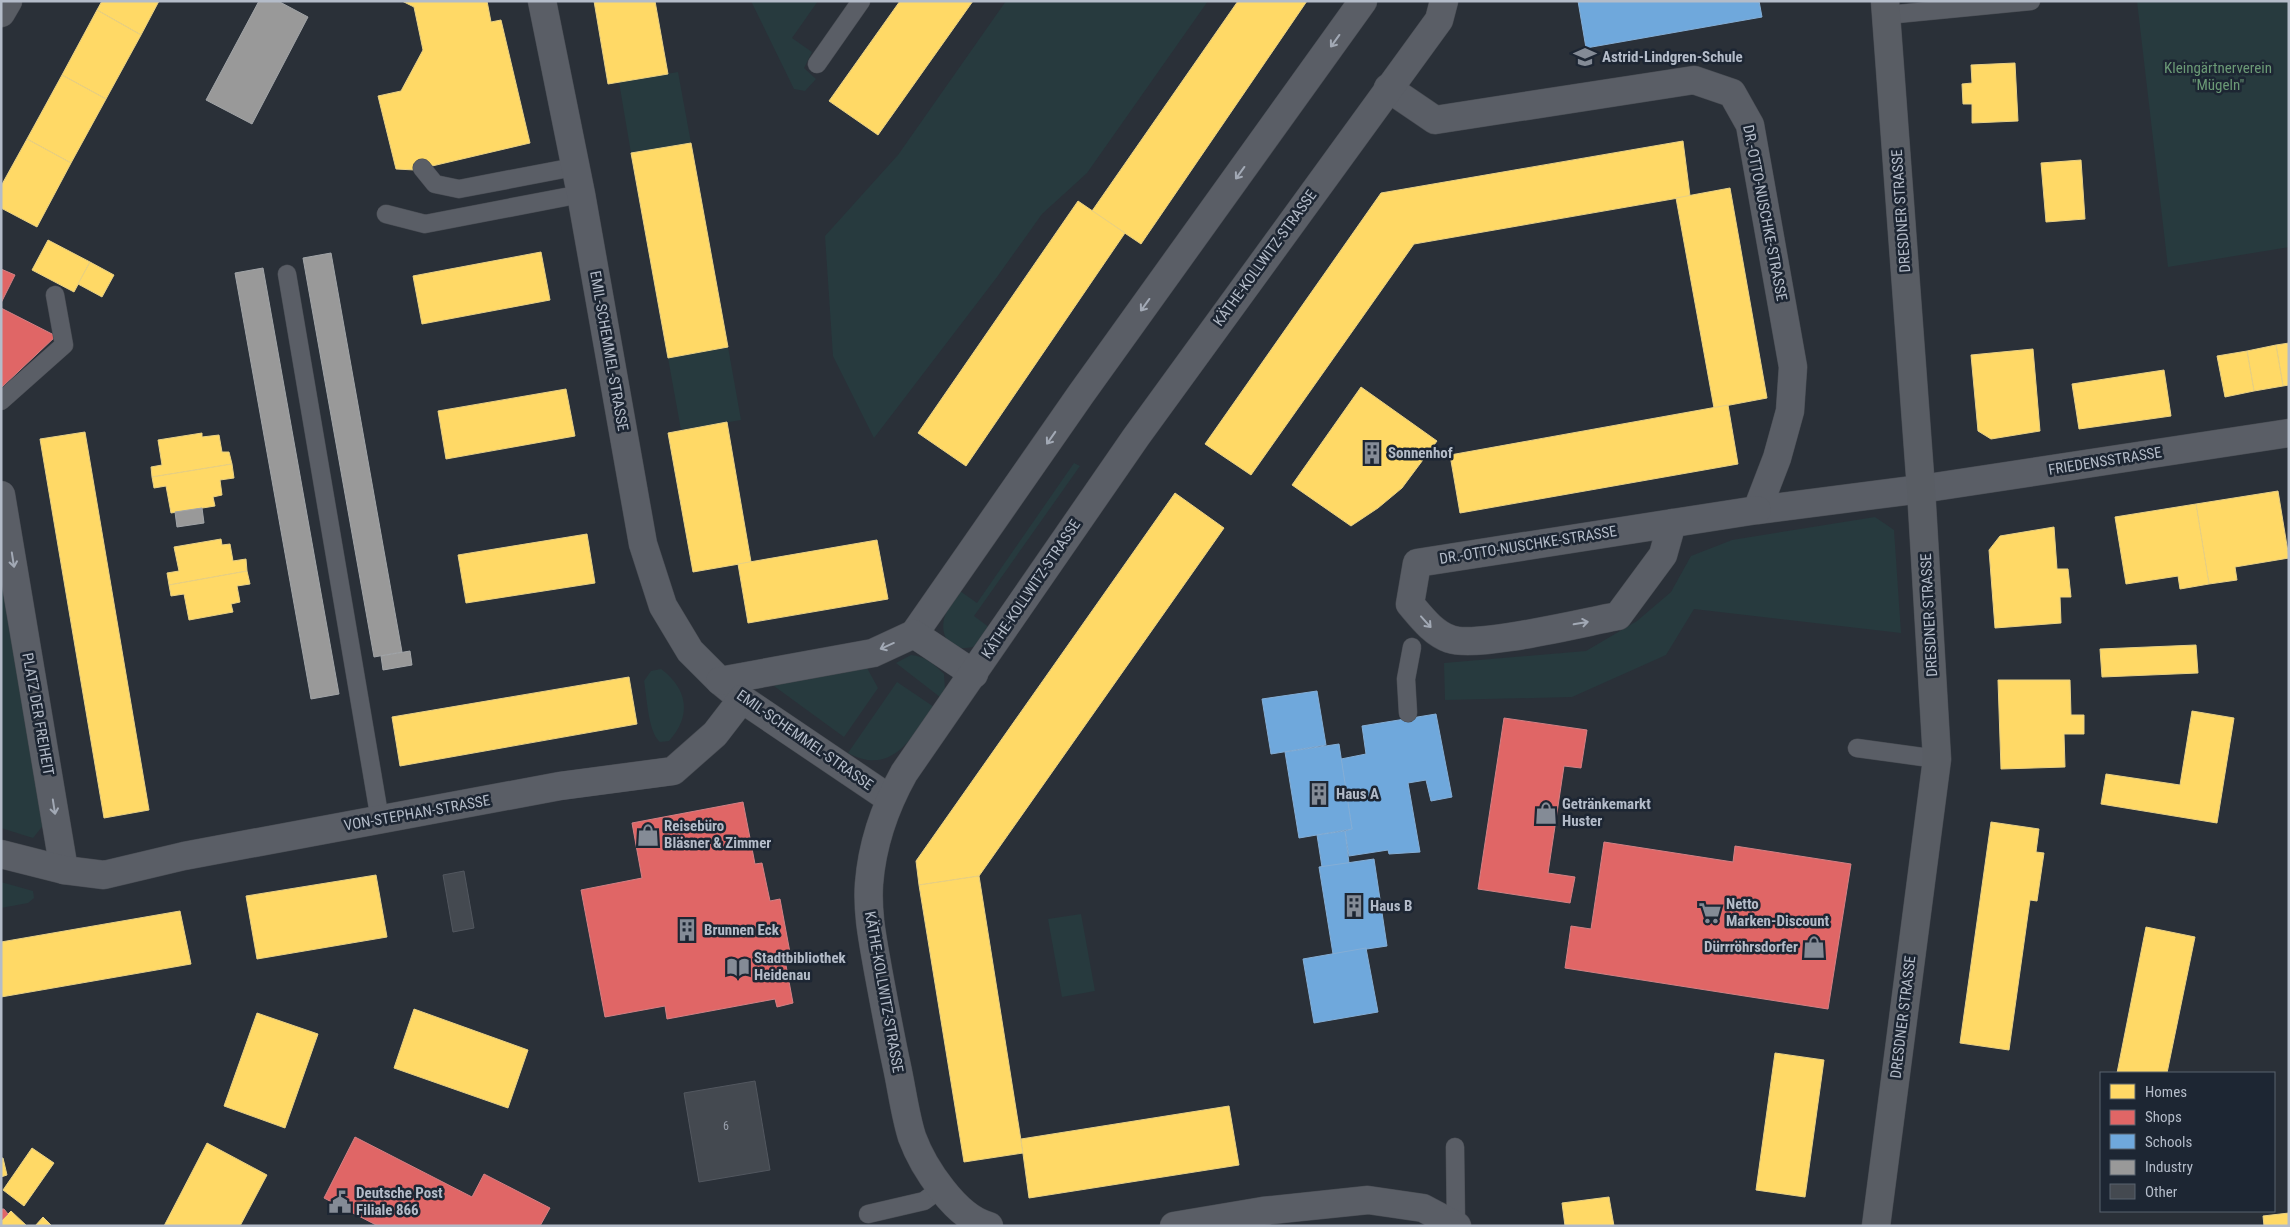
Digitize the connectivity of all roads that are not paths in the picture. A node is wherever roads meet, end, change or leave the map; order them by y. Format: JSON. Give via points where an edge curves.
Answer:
{"nodes":[{"id":1,"x":8,"y":1,"type":"edge"},
{"id":2,"x":542,"y":1,"type":"edge"},
{"id":3,"x":860,"y":1,"type":"edge"},
{"id":4,"x":1363,"y":1,"type":"edge"},
{"id":5,"x":1444,"y":1,"type":"edge"},
{"id":6,"x":2031,"y":1,"type":"edge"},
{"id":7,"x":1886,"y":8,"type":"edge"},
{"id":8,"x":1,"y":14,"type":"edge"},
{"id":9,"x":817,"y":64,"type":"dead end"},
{"id":10,"x":1388,"y":88,"type":"junction"},
{"id":11,"x":574,"y":167,"type":"junction"},
{"id":12,"x":422,"y":168,"type":"dead end"},
{"id":13,"x":581,"y":194,"type":"junction"},
{"id":14,"x":386,"y":214,"type":"dead end"},
{"id":15,"x":286,"y":274,"type":"dead end"},
{"id":16,"x":55,"y":295,"type":"dead end"},
{"id":17,"x":1,"y":401,"type":"edge"},
{"id":18,"x":2289,"y":433,"type":"edge"},
{"id":19,"x":1921,"y":488,"type":"junction"},
{"id":20,"x":1,"y":495,"type":"edge"},
{"id":21,"x":1757,"y":510,"type":"junction"},
{"id":22,"x":1672,"y":522,"type":"junction"},
{"id":23,"x":914,"y":634,"type":"junction"},
{"id":24,"x":1412,"y":647,"type":"dead end"},
{"id":25,"x":974,"y":674,"type":"junction"},
{"id":26,"x":720,"y":681,"type":"junction"},
{"id":27,"x":742,"y":699,"type":"junction"},
{"id":28,"x":1408,"y":713,"type":"dead end"},
{"id":29,"x":1857,"y":748,"type":"dead end"},
{"id":30,"x":1937,"y":759,"type":"junction"},
{"id":31,"x":890,"y":799,"type":"junction"},
{"id":32,"x":380,"y":820,"type":"junction"},
{"id":33,"x":1,"y":854,"type":"edge"},
{"id":34,"x":64,"y":870,"type":"junction"},
{"id":35,"x":1455,"y":1147,"type":"dead end"},
{"id":36,"x":940,"y":1189,"type":"junction"},
{"id":37,"x":868,"y":1214,"type":"dead end"},
{"id":38,"x":962,"y":1219,"type":"edge"},
{"id":39,"x":1456,"y":1225,"type":"edge"},
{"id":40,"x":989,"y":1226,"type":"edge"},
{"id":41,"x":1174,"y":1226,"type":"edge"},
{"id":42,"x":1876,"y":1226,"type":"edge"}],
"edges":[{"from":1,"to":8,"type":"street"},
{"from":2,"to":11,"type":"street","name":"EMIL-SCHEMMEL-STRASSE"},
{"from":3,"to":9,"type":"lane"},
{"from":4,"to":23,"type":"street","one_way":true,"via":[[1081,394]]},
{"from":5,"to":10,"type":"street","name":"KÄTHE-KOLLWITZ-STRASSE","via":[[1439,20]]},
{"from":6,"to":7,"type":"lane"},
{"from":7,"to":19,"type":"street","name":"DRESDNER STRASSE"},
{"from":10,"to":21,"type":"street","name":"DR.-OTTO-NUSCHKE-STRASSE","via":[[1435,120],[1694,80],[1732,93],[1750,125],[1794,367],[1790,411],[1777,458]]},
{"from":10,"to":25,"type":"street","name":"KÄTHE-KOLLWITZ-STRASSE","via":[[1136,436]]},
{"from":11,"to":12,"type":"lane","via":[[459,189],[435,184]]},
{"from":11,"to":13,"type":"street","name":"EMIL-SCHEMMEL-STRASSE"},
{"from":13,"to":14,"type":"lane","via":[[425,224]]},
{"from":13,"to":26,"type":"street","name":"EMIL-SCHEMMEL-STRASSE","via":[[644,544],[663,606],[690,651]]},
{"from":15,"to":32,"type":"lane"},
{"from":16,"to":17,"type":"lane","via":[[64,345]]},
{"from":18,"to":19,"type":"street","name":"FRIEDENSSTRASSE"},
{"from":19,"to":21,"type":"street","name":"DR.-OTTO-NUSCHKE-STRASSE"},
{"from":19,"to":30,"type":"street","name":"DRESDNER STRASSE"},
{"from":20,"to":34,"type":"street","name":"PLATZ DER FREIHEIT","one_way":true},
{"from":21,"to":22,"type":"street","name":"DR.-OTTO-NUSCHKE-STRASSE"},
{"from":22,"to":22,"type":"street","name":"DR.-OTTO-NUSCHKE-STRASSE","one_way":true,"via":[[1417,562],[1410,604],[1430,628],[1451,640],[1485,641],[1618,616],[1662,555]]},
{"from":23,"to":25,"type":"street"},
{"from":23,"to":26,"type":"street","name":"EMIL-SCHEMMEL-STRASSE","one_way":true,"via":[[873,653]]},
{"from":24,"to":28,"type":"lane","via":[[1406,679]]},
{"from":25,"to":31,"type":"street","name":"KÄTHE-KOLLWITZ-STRASSE","via":[[904,773]]},
{"from":26,"to":27,"type":"street","name":"EMIL-SCHEMMEL-STRASSE"},
{"from":27,"to":31,"type":"street","name":"EMIL-SCHEMMEL-STRASSE"},
{"from":27,"to":32,"type":"street","name":"VON-STEPHAN-STRASSE","via":[[715,734],[673,771],[560,786]]},
{"from":29,"to":30,"type":"lane"},
{"from":30,"to":42,"type":"street","name":"DRESDNER STRASSE"},
{"from":31,"to":36,"type":"street","name":"KÄTHE-KOLLWITZ-STRASSE","via":[[878,834],[869,882],[869,917],[912,1138]]},
{"from":32,"to":34,"type":"street","name":"VON-STEPHAN-STRASSE","via":[[184,856],[104,875]]},
{"from":33,"to":34,"type":"street"},
{"from":35,"to":39,"type":"lane"},
{"from":36,"to":37,"type":"lane","via":[[924,1201]]},
{"from":36,"to":38,"type":"street","name":"KÄTHE-KOLLWITZ-STRASSE"},
{"from":38,"to":40,"type":"street","name":"KÄTHE-KOLLWITZ-STRASSE"},
{"from":39,"to":41,"type":"street","via":[[1423,1208],[1368,1200],[1263,1211]]}]}
